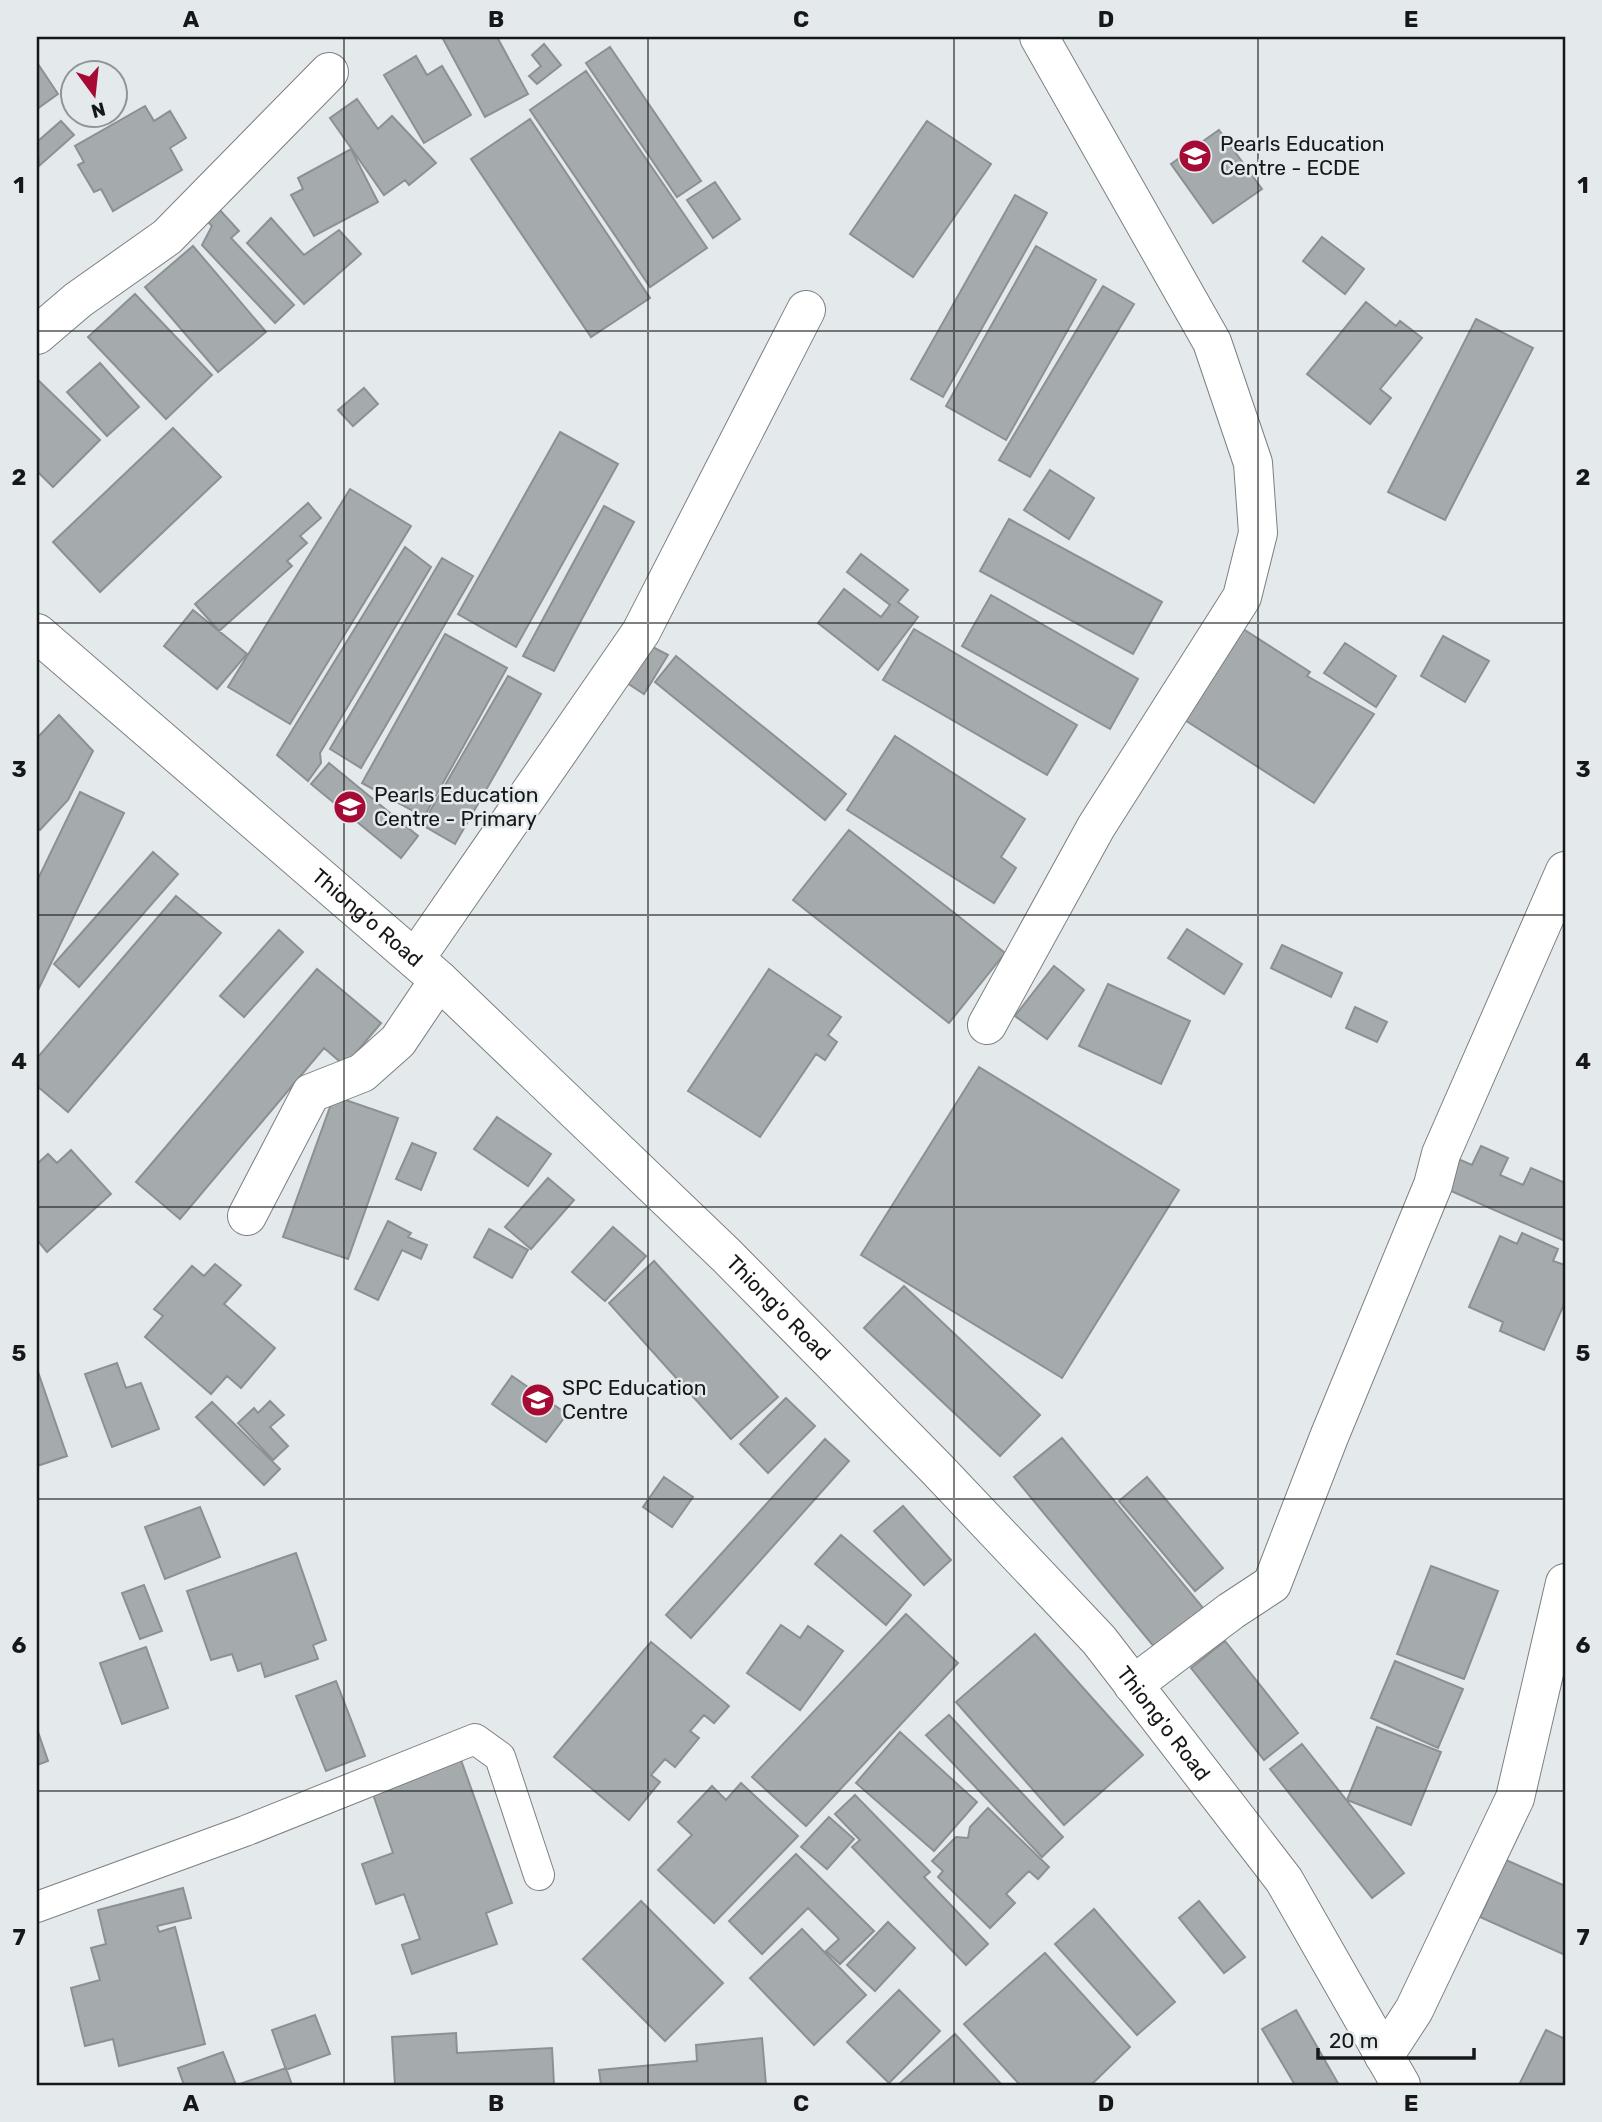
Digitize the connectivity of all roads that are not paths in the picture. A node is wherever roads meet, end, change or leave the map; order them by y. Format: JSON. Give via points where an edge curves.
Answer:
{"nodes":[{"id":1,"x":1039,"y":37,"type":"edge"},
{"id":2,"x":329,"y":72,"type":"dead end"},
{"id":3,"x":806,"y":310,"type":"dead end"},
{"id":4,"x":37,"y":335,"type":"edge"},
{"id":5,"x":37,"y":633,"type":"edge"},
{"id":6,"x":1565,"y":871,"type":"edge"},
{"id":7,"x":427,"y":970,"type":"junction"},
{"id":8,"x":987,"y":1025,"type":"dead end"},
{"id":9,"x":247,"y":1216,"type":"dead end"},
{"id":10,"x":1565,"y":1583,"type":"edge"},
{"id":11,"x":1133,"y":1685,"type":"junction"},
{"id":12,"x":539,"y":1875,"type":"dead end"},
{"id":13,"x":37,"y":1907,"type":"edge"},
{"id":14,"x":1393,"y":2071,"type":"edge"}],
"edges":[{"from":1,"to":8,"type":"street","via":[[1212,342],[1253,463],[1258,533],[1242,597],[1096,827]]},
{"from":2,"to":4,"type":"street","via":[[167,237]]},
{"from":3,"to":7,"type":"street","via":[[641,632]]},
{"from":5,"to":7,"type":"street","name":"Thiong'o Road"},
{"from":6,"to":11,"type":"street","via":[[1441,1154],[1433,1185],[1272,1584]]},
{"from":7,"to":9,"type":"street","via":[[398,1041],[362,1073],[310,1093]]},
{"from":7,"to":11,"type":"street","name":"Thiong'o Road","via":[[727,1256],[1099,1640]]},
{"from":10,"to":14,"type":"street","via":[[1515,1798],[1414,2010]]},
{"from":11,"to":14,"type":"street","name":"Thiong'o Road","via":[[1284,1880]]},
{"from":12,"to":13,"type":"lane","via":[[500,1757],[475,1739],[245,1831]]}]}
